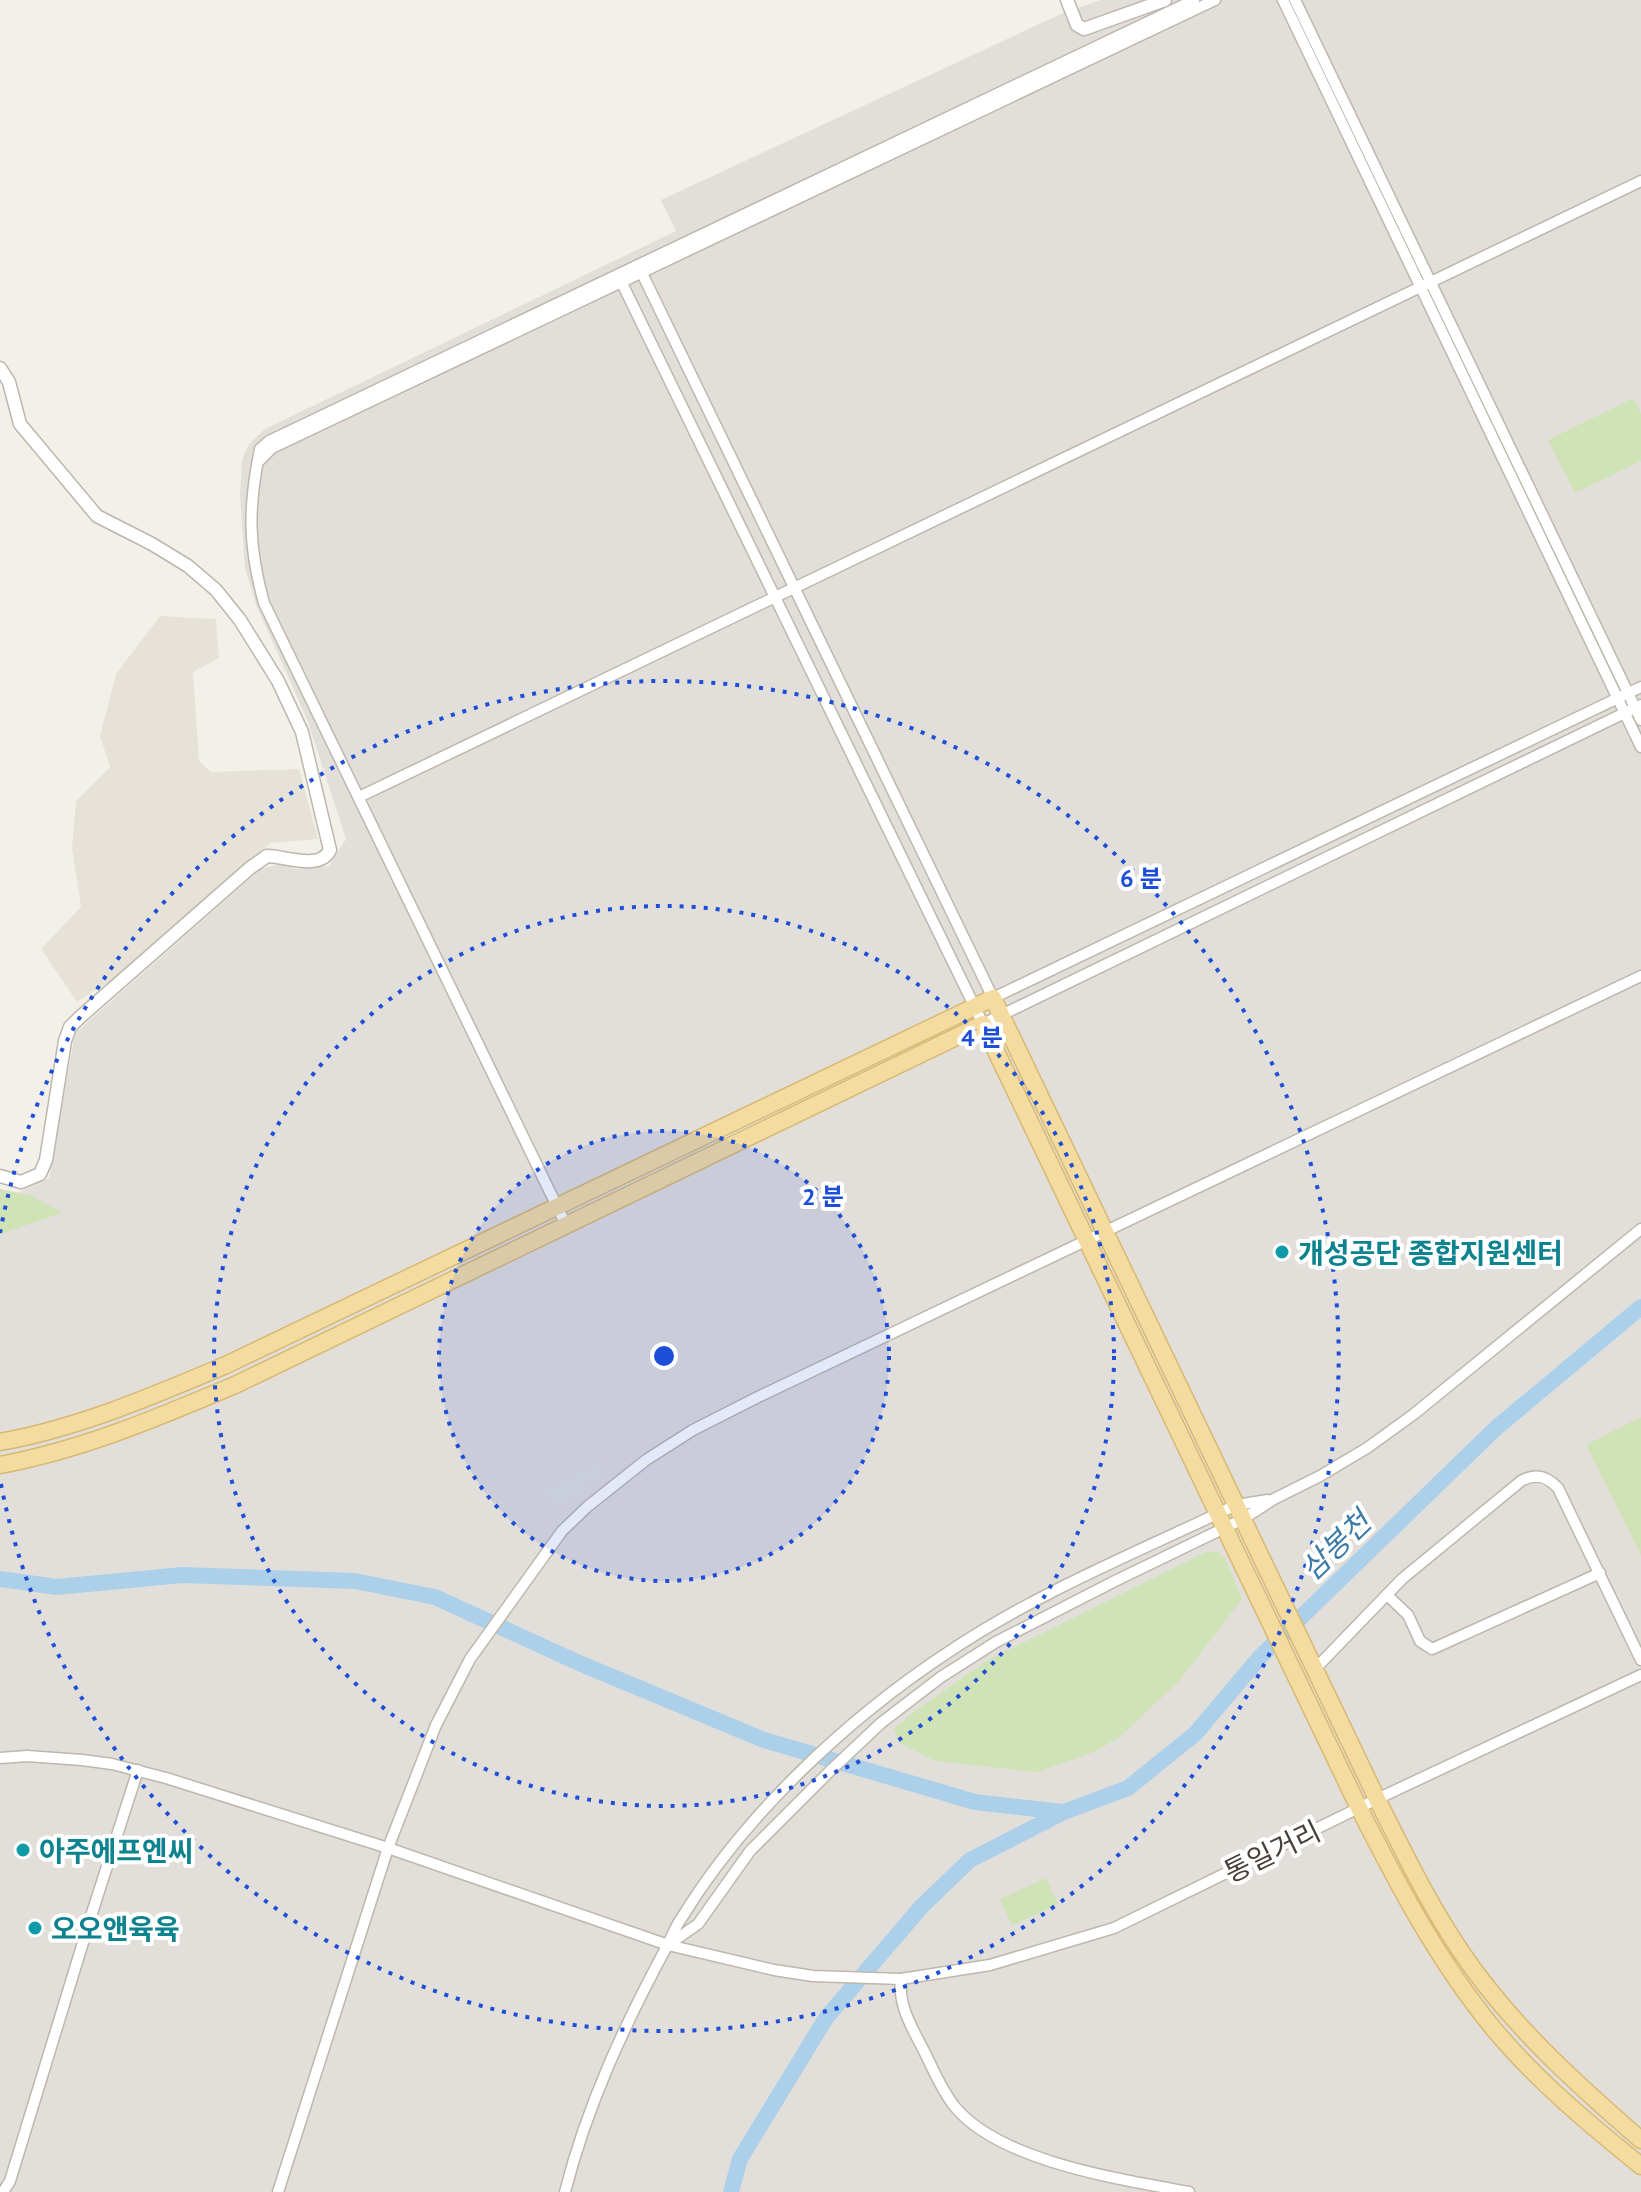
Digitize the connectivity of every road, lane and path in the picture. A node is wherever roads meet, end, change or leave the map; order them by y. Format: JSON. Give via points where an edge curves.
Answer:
{"nodes":[{"id":1,"x":1067,"y":0,"type":"edge"},
{"id":2,"x":1165,"y":0,"type":"edge"},
{"id":3,"x":1194,"y":0,"type":"edge"},
{"id":4,"x":1215,"y":0,"type":"edge"},
{"id":5,"x":1283,"y":0,"type":"edge"},
{"id":6,"x":1295,"y":0,"type":"edge"},
{"id":7,"x":1641,"y":181,"type":"edge"},
{"id":8,"x":640,"y":269,"type":"junction"},
{"id":9,"x":620,"y":278,"type":"junction"},
{"id":10,"x":1426,"y":285,"type":"junction"},
{"id":11,"x":0,"y":368,"type":"edge"},
{"id":12,"x":256,"y":466,"type":"junction"},
{"id":13,"x":794,"y":587,"type":"junction"},
{"id":14,"x":775,"y":598,"type":"junction"},
{"id":15,"x":1641,"y":687,"type":"edge"},
{"id":16,"x":1623,"y":696,"type":"junction"},
{"id":17,"x":1633,"y":708,"type":"edge"},
{"id":18,"x":1641,"y":720,"type":"edge"},
{"id":19,"x":1641,"y":747,"type":"edge"},
{"id":20,"x":359,"y":797,"type":"junction"},
{"id":21,"x":1641,"y":976,"type":"edge"},
{"id":22,"x":993,"y":998,"type":"junction"},
{"id":23,"x":975,"y":1007,"type":"junction"},
{"id":24,"x":1001,"y":1015,"type":"junction"},
{"id":25,"x":983,"y":1024,"type":"junction"},
{"id":26,"x":0,"y":1176,"type":"edge"},
{"id":27,"x":557,"y":1207,"type":"junction"},
{"id":28,"x":566,"y":1225,"type":"junction"},
{"id":29,"x":1641,"y":1229,"type":"edge"},
{"id":30,"x":1105,"y":1231,"type":"junction"},
{"id":31,"x":1087,"y":1240,"type":"junction"},
{"id":32,"x":0,"y":1442,"type":"edge"},
{"id":33,"x":0,"y":1465,"type":"edge"},
{"id":34,"x":1240,"y":1512,"type":"junction"},
{"id":35,"x":1222,"y":1521,"type":"junction"},
{"id":36,"x":1600,"y":1573,"type":"junction"},
{"id":37,"x":1387,"y":1595,"type":"junction"},
{"id":38,"x":1641,"y":1660,"type":"edge"},
{"id":39,"x":1315,"y":1669,"type":"junction"},
{"id":40,"x":1641,"y":1675,"type":"edge"},
{"id":41,"x":0,"y":1758,"type":"edge"},
{"id":42,"x":138,"y":1770,"type":"junction"},
{"id":43,"x":1377,"y":1799,"type":"junction"},
{"id":44,"x":1359,"y":1808,"type":"junction"},
{"id":45,"x":388,"y":1848,"type":"junction"},
{"id":46,"x":668,"y":1945,"type":"junction"},
{"id":47,"x":901,"y":1979,"type":"junction"},
{"id":48,"x":1641,"y":2140,"type":"edge"},
{"id":49,"x":1641,"y":2166,"type":"edge"},
{"id":50,"x":3,"y":2192,"type":"edge"},
{"id":51,"x":278,"y":2192,"type":"edge"},
{"id":52,"x":565,"y":2192,"type":"edge"},
{"id":53,"x":1189,"y":2192,"type":"edge"}],
"edges":[{"from":1,"to":2,"type":"street","via":[[1077,25],[1084,29]]},
{"from":3,"to":8,"type":"street"},
{"from":4,"to":8,"type":"street"},
{"from":5,"to":10,"type":"street"},
{"from":6,"to":10,"type":"street"},
{"from":7,"to":10,"type":"street"},
{"from":8,"to":9,"type":"street"},
{"from":8,"to":13,"type":"street"},
{"from":9,"to":12,"type":"street","via":[[272,448]]},
{"from":9,"to":12,"type":"street","via":[[269,441],[260,449]]},
{"from":9,"to":14,"type":"street"},
{"from":10,"to":13,"type":"street"},
{"from":10,"to":16,"type":"street"},
{"from":11,"to":26,"type":"street","via":[[20,424],[97,516],[188,566],[240,620],[302,732],[330,850],[321,859],[267,856],[258,862],[79,1018],[65,1041],[40,1174],[21,1182]]},
{"from":12,"to":20,"type":"street","via":[[250,533],[264,603]]},
{"from":13,"to":14,"type":"street"},
{"from":13,"to":22,"type":"street"},
{"from":14,"to":20,"type":"street"},
{"from":14,"to":23,"type":"street"},
{"from":15,"to":16,"type":"street"},
{"from":16,"to":17,"type":"street"},
{"from":16,"to":22,"type":"street"},
{"from":17,"to":18,"type":"street"},
{"from":17,"to":19,"type":"street"},
{"from":17,"to":24,"type":"street"},
{"from":20,"to":27,"type":"street"},
{"from":21,"to":30,"type":"street"},
{"from":22,"to":23,"type":"main road"},
{"from":22,"to":24,"type":"main road"},
{"from":23,"to":25,"type":"street"},
{"from":23,"to":27,"type":"main road"},
{"from":24,"to":25,"type":"street"},
{"from":24,"to":30,"type":"main road"},
{"from":25,"to":28,"type":"main road"},
{"from":25,"to":31,"type":"main road"},
{"from":27,"to":28,"type":"street"},
{"from":27,"to":32,"type":"main road","via":[[226,1365],[79,1422]]},
{"from":28,"to":33,"type":"main road","via":[[210,1396],[86,1443]]},
{"from":29,"to":34,"type":"street","via":[[1367,1448]]},
{"from":30,"to":31,"type":"street"},
{"from":30,"to":34,"type":"main road"},
{"from":31,"to":35,"type":"main road"},
{"from":31,"to":45,"type":"street","via":[[758,1397],[669,1445],[620,1479],[562,1531],[489,1631],[436,1725]]},
{"from":34,"to":35,"type":"street"},
{"from":34,"to":39,"type":"main road"},
{"from":35,"to":44,"type":"main road"},
{"from":35,"to":46,"type":"street","via":[[941,1677],[830,1771],[750,1851],[698,1924]]},
{"from":35,"to":46,"type":"street","via":[[1056,1591],[930,1665],[840,1735],[738,1840],[680,1919]]},
{"from":36,"to":37,"type":"street","via":[[1432,1649],[1420,1641],[1408,1615]]},
{"from":36,"to":37,"type":"street","via":[[1558,1488],[1545,1478],[1529,1477]]},
{"from":36,"to":38,"type":"street"},
{"from":37,"to":39,"type":"street"},
{"from":39,"to":43,"type":"main road"},
{"from":40,"to":43,"type":"street","name":"통일거리"},
{"from":41,"to":42,"type":"street","name":"통일거리","via":[[58,1757]]},
{"from":42,"to":45,"type":"street","name":"통일거리"},
{"from":42,"to":50,"type":"street"},
{"from":43,"to":44,"type":"street","name":"통일거리"},
{"from":43,"to":48,"type":"main road","via":[[1440,1917],[1494,1996],[1542,2049]]},
{"from":44,"to":47,"type":"street","name":"통일거리","via":[[1114,1928],[990,1965]]},
{"from":44,"to":49,"type":"main road","via":[[1412,1909],[1471,1999],[1530,2068]]},
{"from":45,"to":46,"type":"street","name":"통일거리"},
{"from":45,"to":51,"type":"street"},
{"from":46,"to":47,"type":"street","name":"통일거리","via":[[813,1976]]},
{"from":46,"to":52,"type":"street","via":[[607,2066]]},
{"from":47,"to":53,"type":"street","via":[[901,2006],[937,2078],[955,2107],[984,2133],[1039,2158]]}]}
